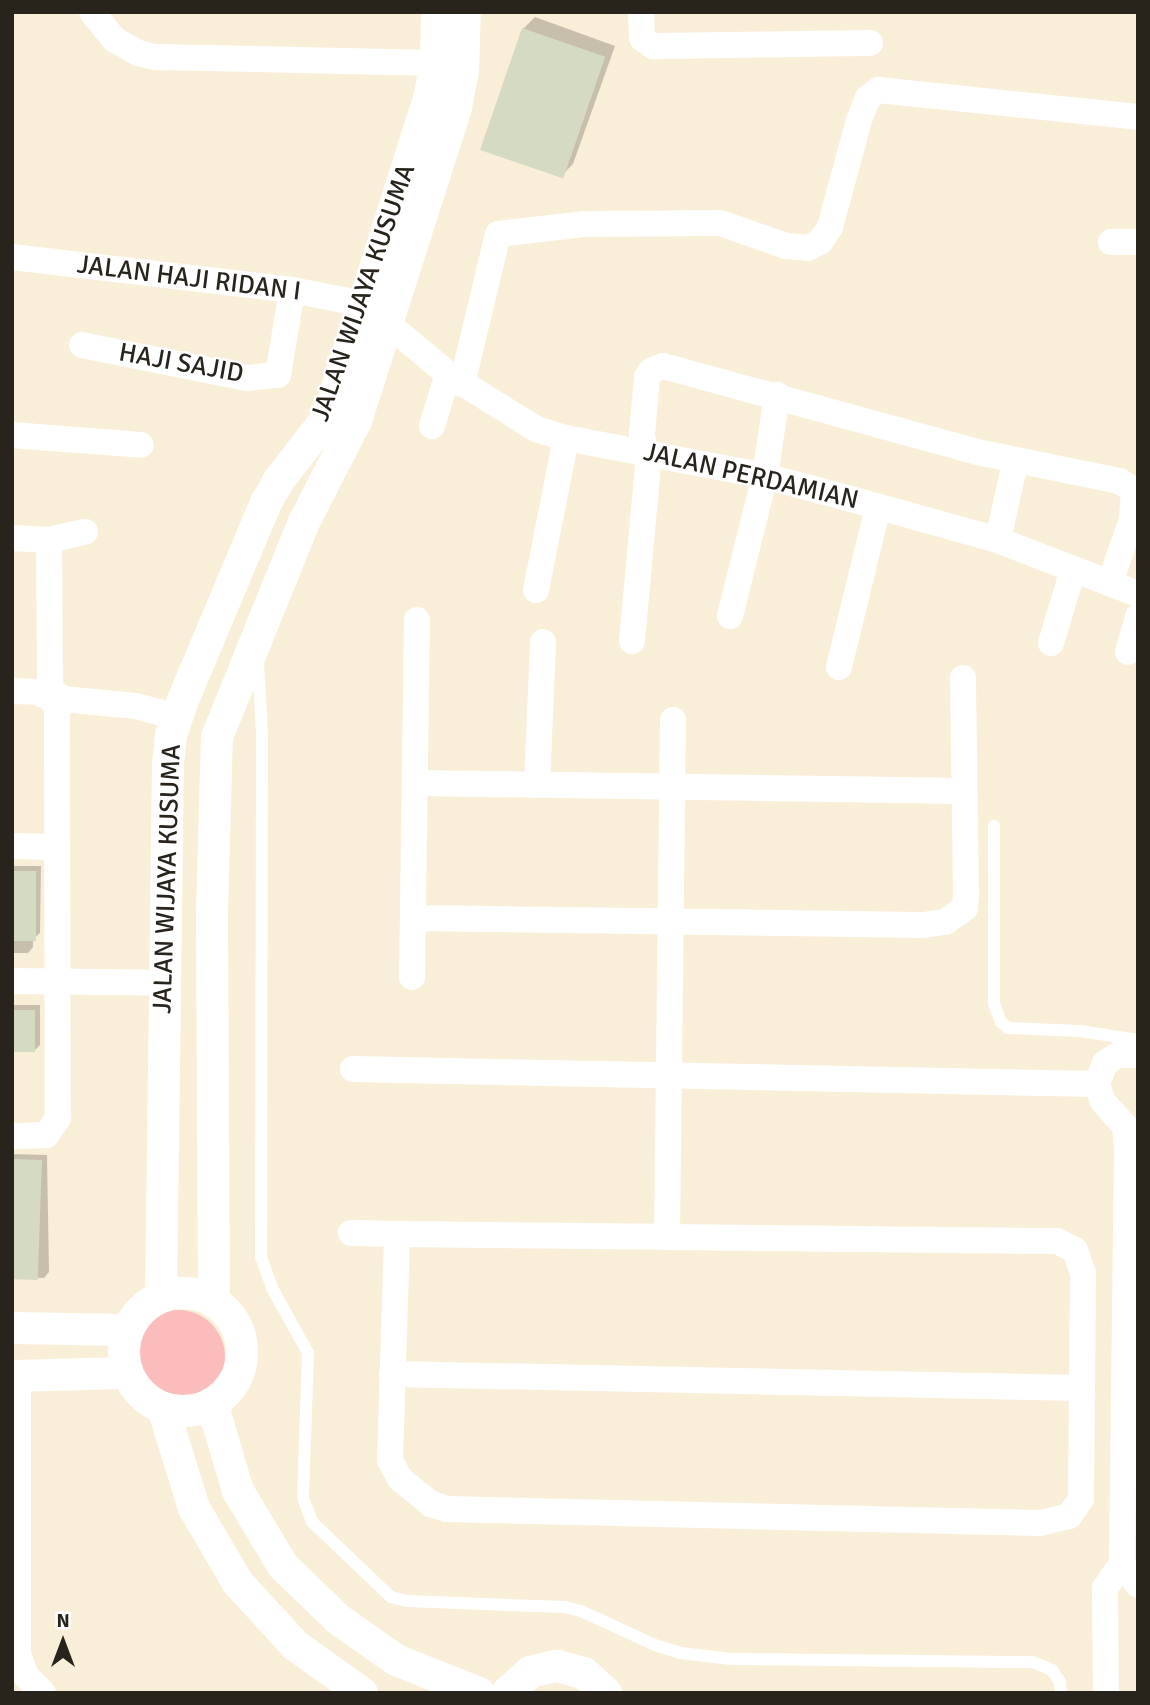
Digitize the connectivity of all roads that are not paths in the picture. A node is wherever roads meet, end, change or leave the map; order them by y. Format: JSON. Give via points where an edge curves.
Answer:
{"nodes":[{"id":1,"x":92,"y":12,"type":"edge"},
{"id":2,"x":437,"y":12,"type":"edge"},
{"id":3,"x":465,"y":12,"type":"edge"},
{"id":4,"x":641,"y":12,"type":"edge"},
{"id":5,"x":870,"y":43,"type":"dead end"},
{"id":6,"x":436,"y":63,"type":"junction"},
{"id":7,"x":1138,"y":117,"type":"edge"},
{"id":8,"x":1111,"y":242,"type":"dead end"},
{"id":9,"x":1138,"y":242,"type":"edge"},
{"id":10,"x":12,"y":257,"type":"edge"},
{"id":11,"x":292,"y":290,"type":"junction"},
{"id":12,"x":376,"y":313,"type":"junction"},
{"id":13,"x":82,"y":345,"type":"dead end"},
{"id":14,"x":455,"y":379,"type":"junction"},
{"id":15,"x":777,"y":395,"type":"junction"},
{"id":16,"x":432,"y":426,"type":"dead end"},
{"id":17,"x":12,"y":435,"type":"edge"},
{"id":18,"x":566,"y":438,"type":"junction"},
{"id":19,"x":141,"y":445,"type":"dead end"},
{"id":20,"x":646,"y":452,"type":"junction"},
{"id":21,"x":1015,"y":462,"type":"junction"},
{"id":22,"x":765,"y":476,"type":"junction"},
{"id":23,"x":878,"y":506,"type":"junction"},
{"id":24,"x":85,"y":531,"type":"dead end"},
{"id":25,"x":12,"y":538,"type":"edge"},
{"id":26,"x":49,"y":540,"type":"junction"},
{"id":27,"x":998,"y":540,"type":"junction"},
{"id":28,"x":1073,"y":570,"type":"junction"},
{"id":29,"x":1110,"y":583,"type":"junction"},
{"id":30,"x":536,"y":590,"type":"dead end"},
{"id":31,"x":1138,"y":594,"type":"edge"},
{"id":32,"x":730,"y":616,"type":"dead end"},
{"id":33,"x":1138,"y":616,"type":"edge"},
{"id":34,"x":417,"y":620,"type":"dead end"},
{"id":35,"x":257,"y":637,"type":"junction"},
{"id":36,"x":632,"y":641,"type":"dead end"},
{"id":37,"x":543,"y":642,"type":"dead end"},
{"id":38,"x":1051,"y":643,"type":"dead end"},
{"id":39,"x":1128,"y":652,"type":"dead end"},
{"id":40,"x":839,"y":667,"type":"dead end"},
{"id":41,"x":963,"y":678,"type":"dead end"},
{"id":42,"x":12,"y":691,"type":"edge"},
{"id":43,"x":177,"y":717,"type":"junction"},
{"id":44,"x":673,"y":720,"type":"dead end"},
{"id":45,"x":415,"y":783,"type":"junction"},
{"id":46,"x":537,"y":785,"type":"junction"},
{"id":47,"x":673,"y":787,"type":"junction"},
{"id":48,"x":964,"y":791,"type":"junction"},
{"id":49,"x":994,"y":826,"type":"dead end"},
{"id":50,"x":12,"y":846,"type":"edge"},
{"id":51,"x":56,"y":847,"type":"junction"},
{"id":52,"x":166,"y":869,"type":"junction"},
{"id":53,"x":213,"y":871,"type":"junction"},
{"id":54,"x":166,"y":911,"type":"junction"},
{"id":55,"x":212,"y":914,"type":"junction"},
{"id":56,"x":413,"y":918,"type":"junction"},
{"id":57,"x":671,"y":922,"type":"junction"},
{"id":58,"x":412,"y":977,"type":"dead end"},
{"id":59,"x":12,"y":981,"type":"edge"},
{"id":60,"x":57,"y":982,"type":"junction"},
{"id":61,"x":165,"y":983,"type":"junction"},
{"id":62,"x":1138,"y":1040,"type":"edge"},
{"id":63,"x":1105,"y":1047,"type":"junction"},
{"id":64,"x":1138,"y":1055,"type":"edge"},
{"id":65,"x":353,"y":1069,"type":"dead end"},
{"id":66,"x":669,"y":1076,"type":"junction"},
{"id":67,"x":1102,"y":1095,"type":"junction"},
{"id":68,"x":1138,"y":1115,"type":"edge"},
{"id":69,"x":12,"y":1136,"type":"edge"},
{"id":70,"x":1127,"y":1147,"type":"junction"},
{"id":71,"x":351,"y":1233,"type":"dead end"},
{"id":72,"x":397,"y":1234,"type":"junction"},
{"id":73,"x":667,"y":1237,"type":"junction"},
{"id":74,"x":161,"y":1297,"type":"junction"},
{"id":75,"x":214,"y":1301,"type":"junction"},
{"id":76,"x":12,"y":1328,"type":"edge"},
{"id":77,"x":128,"y":1329,"type":"junction"},
{"id":78,"x":127,"y":1373,"type":"junction"},
{"id":79,"x":392,"y":1374,"type":"junction"},
{"id":80,"x":15,"y":1376,"type":"edge"},
{"id":81,"x":1082,"y":1388,"type":"junction"},
{"id":82,"x":212,"y":1404,"type":"junction"},
{"id":83,"x":163,"y":1408,"type":"junction"},
{"id":84,"x":1122,"y":1563,"type":"junction"},
{"id":85,"x":1138,"y":1585,"type":"edge"},
{"id":86,"x":43,"y":1693,"type":"edge"},
{"id":87,"x":362,"y":1693,"type":"edge"},
{"id":88,"x":479,"y":1693,"type":"edge"},
{"id":89,"x":507,"y":1693,"type":"edge"},
{"id":90,"x":606,"y":1693,"type":"edge"},
{"id":91,"x":1061,"y":1693,"type":"edge"},
{"id":92,"x":1107,"y":1693,"type":"edge"}],
"edges":[{"from":1,"to":6,"type":"street","via":[[115,40],[155,57]]},
{"from":2,"to":6,"type":"street","name":"JALAN WIJAYA KUSUMA"},
{"from":3,"to":12,"type":"street","name":"JALAN WIJAYA KUSUMA","via":[[463,71],[456,107]]},
{"from":4,"to":5,"type":"street","via":[[641,33],[653,46]]},
{"from":6,"to":12,"type":"street","name":"JALAN WIJAYA KUSUMA"},
{"from":7,"to":14,"type":"street","via":[[878,90],[868,98],[859,120],[830,227],[820,242],[808,248],[786,246],[720,223],[585,224],[498,234]]},
{"from":8,"to":9,"type":"street"},
{"from":10,"to":11,"type":"street","name":"JALAN HAJI RIDAN I"},
{"from":11,"to":12,"type":"street","name":"JALAN HAJI RIDAN I"},
{"from":11,"to":13,"type":"street","name":"HAJI SAJID","via":[[278,375],[247,378]]},
{"from":12,"to":14,"type":"street","name":"JALAN PERDAMIAN"},
{"from":12,"to":35,"type":"street","name":"JALAN WIJAYA KUSUMA","via":[[356,421],[304,522]]},
{"from":12,"to":43,"type":"street","name":"JALAN WIJAYA KUSUMA","via":[[324,422],[267,503]]},
{"from":14,"to":16,"type":"street"},
{"from":14,"to":18,"type":"street","name":"JALAN PERDAMIAN","via":[[536,429]]},
{"from":15,"to":20,"type":"street","via":[[670,366],[657,367],[647,377],[642,434]]},
{"from":15,"to":21,"type":"street"},
{"from":15,"to":22,"type":"street"},
{"from":17,"to":19,"type":"street"},
{"from":18,"to":20,"type":"street","name":"JALAN PERDAMIAN"},
{"from":18,"to":30,"type":"street"},
{"from":20,"to":22,"type":"street","name":"JALAN PERDAMIAN"},
{"from":20,"to":36,"type":"street"},
{"from":21,"to":27,"type":"street"},
{"from":21,"to":29,"type":"street","via":[[1119,481],[1133,490],[1132,519]]},
{"from":22,"to":23,"type":"street","name":"JALAN PERDAMIAN"},
{"from":22,"to":32,"type":"street"},
{"from":23,"to":27,"type":"street","name":"JALAN PERDAMIAN"},
{"from":23,"to":40,"type":"street"},
{"from":24,"to":26,"type":"street"},
{"from":25,"to":26,"type":"street"},
{"from":26,"to":43,"type":"street","via":[[52,692],[63,699],[136,706]]},
{"from":27,"to":28,"type":"street","name":"JALAN PERDAMIAN"},
{"from":28,"to":29,"type":"street","name":"JALAN PERDAMIAN"},
{"from":28,"to":38,"type":"street"},
{"from":29,"to":31,"type":"street","name":"JALAN PERDAMIAN"},
{"from":33,"to":39,"type":"street"},
{"from":34,"to":45,"type":"street"},
{"from":35,"to":53,"type":"street","name":"JALAN WIJAYA KUSUMA","via":[[217,737]]},
{"from":35,"to":91,"type":"lane","via":[[262,734],[261,1257],[272,1288],[308,1353],[303,1498],[312,1522],[391,1597],[407,1601],[565,1607],[655,1645],[731,1659],[1033,1662],[1052,1670]]},
{"from":37,"to":46,"type":"street"},
{"from":41,"to":48,"type":"street"},
{"from":42,"to":51,"type":"street","via":[[37,692],[55,703]]},
{"from":43,"to":52,"type":"street","name":"JALAN WIJAYA KUSUMA","via":[[168,764]]},
{"from":44,"to":47,"type":"street"},
{"from":45,"to":46,"type":"street"},
{"from":45,"to":56,"type":"street"},
{"from":46,"to":47,"type":"street"},
{"from":47,"to":48,"type":"street"},
{"from":47,"to":57,"type":"street"},
{"from":48,"to":57,"type":"street","via":[[965,908],[945,922]]},
{"from":49,"to":63,"type":"lane","via":[[994,1004],[1001,1022],[1008,1028],[1080,1031]]},
{"from":50,"to":51,"type":"street"},
{"from":51,"to":60,"type":"street"},
{"from":52,"to":53,"type":"street","via":[[176,881],[191,885],[201,883]]},
{"from":52,"to":54,"type":"street","name":"JALAN WIJAYA KUSUMA"},
{"from":53,"to":55,"type":"street","name":"JALAN WIJAYA KUSUMA"},
{"from":54,"to":55,"type":"street","via":[[178,901],[192,899]]},
{"from":54,"to":61,"type":"street","name":"JALAN WIJAYA KUSUMA"},
{"from":55,"to":75,"type":"street","name":"JALAN WIJAYA KUSUMA"},
{"from":56,"to":57,"type":"street"},
{"from":56,"to":58,"type":"street"},
{"from":57,"to":66,"type":"street"},
{"from":59,"to":60,"type":"street"},
{"from":60,"to":61,"type":"street"},
{"from":60,"to":69,"type":"street","via":[[58,1118],[46,1135]]},
{"from":61,"to":74,"type":"street","name":"JALAN WIJAYA KUSUMA"},
{"from":62,"to":63,"type":"lane"},
{"from":63,"to":64,"type":"street"},
{"from":63,"to":67,"type":"street"},
{"from":65,"to":66,"type":"street"},
{"from":66,"to":67,"type":"street"},
{"from":66,"to":73,"type":"street"},
{"from":67,"to":68,"type":"street","via":[[1120,1113]]},
{"from":67,"to":70,"type":"street","via":[[1125,1126]]},
{"from":68,"to":70,"type":"street"},
{"from":70,"to":84,"type":"street"},
{"from":71,"to":72,"type":"street"},
{"from":72,"to":73,"type":"street"},
{"from":72,"to":79,"type":"street"},
{"from":73,"to":81,"type":"street","via":[[1057,1241],[1075,1250],[1083,1273]]},
{"from":74,"to":75,"type":"street","via":[[183,1293]]},
{"from":74,"to":77,"type":"street","via":[[141,1310]]},
{"from":75,"to":82,"type":"street","via":[[237,1327],[242,1362],[236,1378]]},
{"from":76,"to":77,"type":"street"},
{"from":77,"to":78,"type":"street","via":[[124,1344]]},
{"from":78,"to":80,"type":"street"},
{"from":78,"to":83,"type":"street","via":[[141,1395]]},
{"from":79,"to":81,"type":"street"},
{"from":79,"to":81,"type":"street","via":[[390,1460],[400,1479],[418,1495],[447,1509],[1040,1523],[1069,1516],[1081,1499]]},
{"from":80,"to":86,"type":"street","via":[[18,1654],[26,1676]]},
{"from":82,"to":83,"type":"street","via":[[188,1410]]},
{"from":82,"to":88,"type":"street","via":[[239,1491],[283,1566],[338,1619],[396,1660]]},
{"from":83,"to":87,"type":"street","via":[[194,1508],[239,1583],[296,1646]]},
{"from":84,"to":85,"type":"street"},
{"from":84,"to":92,"type":"street","via":[[1105,1588]]},
{"from":89,"to":90,"type":"street","via":[[530,1672],[557,1666],[584,1673]]}]}
